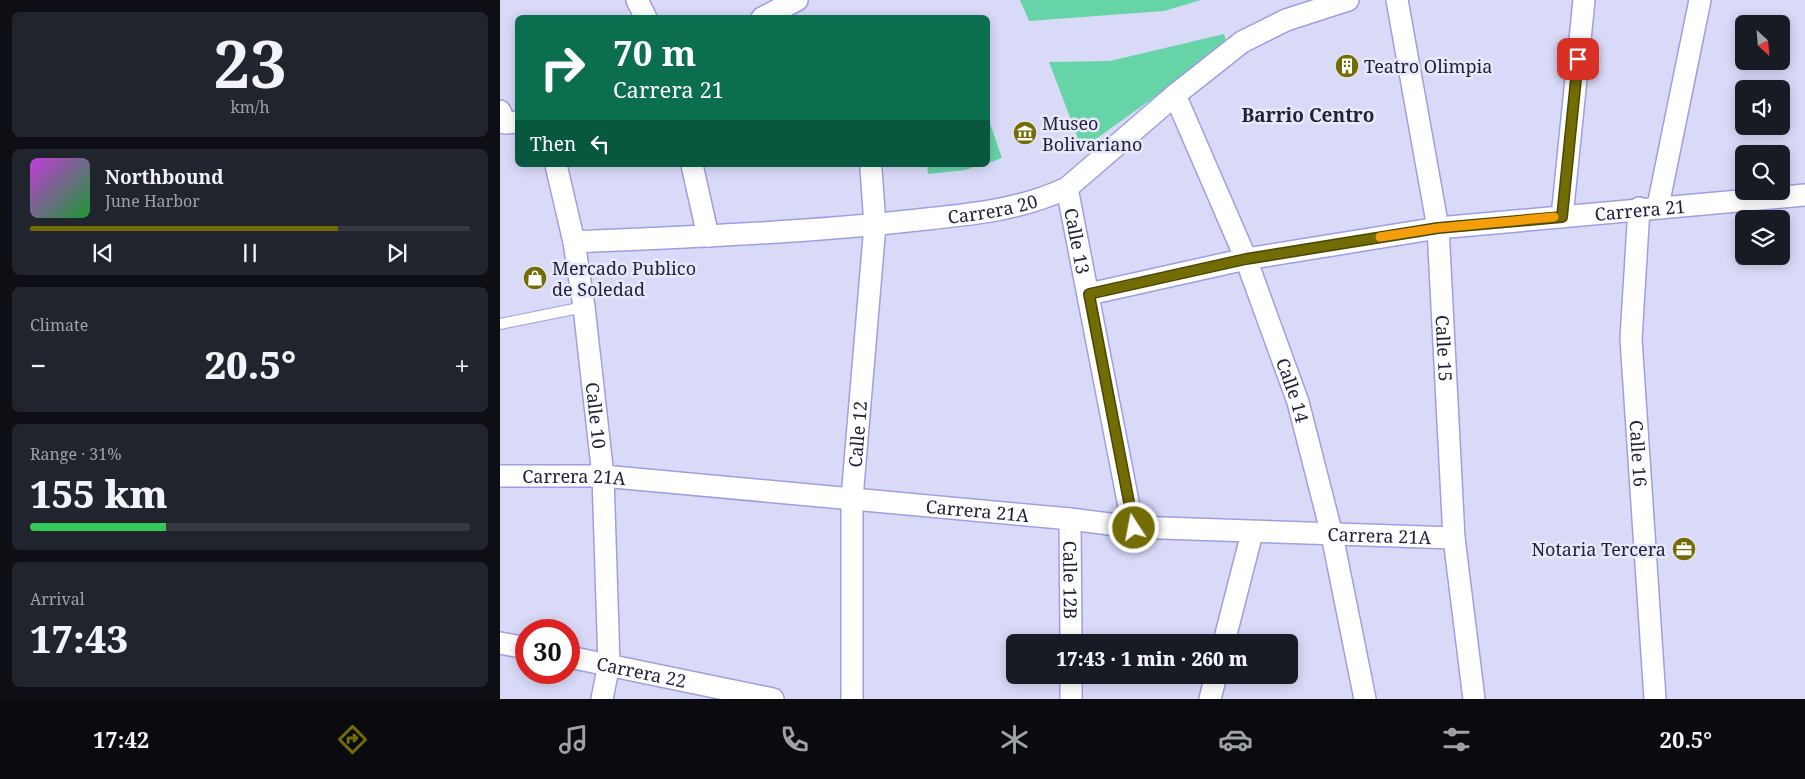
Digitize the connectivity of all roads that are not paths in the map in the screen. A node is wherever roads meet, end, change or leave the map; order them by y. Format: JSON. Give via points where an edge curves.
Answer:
{"nodes":[{"id":1,"x":637,"y":0,"type":"edge"},
{"id":2,"x":797,"y":0,"type":"edge"},
{"id":3,"x":1348,"y":0,"type":"edge"},
{"id":4,"x":1397,"y":0,"type":"edge"},
{"id":5,"x":1584,"y":0,"type":"edge"},
{"id":6,"x":1700,"y":0,"type":"edge"},
{"id":7,"x":644,"y":15,"type":"edge"},
{"id":8,"x":768,"y":15,"type":"edge"},
{"id":9,"x":1175,"y":94,"type":"junction"},
{"id":10,"x":556,"y":167,"type":"edge"},
{"id":11,"x":692,"y":167,"type":"edge"},
{"id":12,"x":872,"y":169,"type":"dead end"},
{"id":13,"x":1067,"y":188,"type":"junction"},
{"id":14,"x":1805,"y":195,"type":"edge"},
{"id":15,"x":1648,"y":207,"type":"junction"},
{"id":16,"x":1562,"y":217,"type":"junction"},
{"id":17,"x":875,"y":225,"type":"junction"},
{"id":18,"x":1438,"y":228,"type":"junction"},
{"id":19,"x":708,"y":236,"type":"junction"},
{"id":20,"x":574,"y":242,"type":"junction"},
{"id":21,"x":1246,"y":259,"type":"junction"},
{"id":22,"x":1089,"y":294,"type":"junction"},
{"id":23,"x":584,"y":307,"type":"junction"},
{"id":24,"x":500,"y":324,"type":"edge"},
{"id":25,"x":500,"y":476,"type":"edge"},
{"id":26,"x":603,"y":476,"type":"junction"},
{"id":27,"x":852,"y":498,"type":"junction"},
{"id":28,"x":1070,"y":519,"type":"junction"},
{"id":29,"x":1134,"y":528,"type":"junction"},
{"id":30,"x":1252,"y":532,"type":"junction"},
{"id":31,"x":1332,"y":535,"type":"junction"},
{"id":32,"x":1454,"y":538,"type":"junction"},
{"id":33,"x":1071,"y":634,"type":"edge"},
{"id":34,"x":1226,"y":634,"type":"edge"},
{"id":35,"x":500,"y":643,"type":"edge"},
{"id":36,"x":515,"y":646,"type":"edge"},
{"id":37,"x":580,"y":659,"type":"edge"},
{"id":38,"x":608,"y":664,"type":"junction"},
{"id":39,"x":1071,"y":684,"type":"edge"},
{"id":40,"x":1214,"y":684,"type":"edge"},
{"id":41,"x":602,"y":699,"type":"edge"},
{"id":42,"x":773,"y":699,"type":"edge"},
{"id":43,"x":852,"y":699,"type":"edge"},
{"id":44,"x":1071,"y":699,"type":"edge"},
{"id":45,"x":1210,"y":699,"type":"edge"},
{"id":46,"x":1365,"y":699,"type":"edge"},
{"id":47,"x":1474,"y":699,"type":"edge"},
{"id":48,"x":1655,"y":699,"type":"edge"}],
"edges":[{"from":1,"to":7,"type":"street"},
{"from":2,"to":8,"type":"street"},
{"from":3,"to":9,"type":"street","name":"Carrera 20","via":[[1286,20],[1242,42]]},
{"from":4,"to":18,"type":"street","name":"Calle 15"},
{"from":5,"to":16,"type":"street"},
{"from":6,"to":15,"type":"street","name":"Calle 16"},
{"from":9,"to":13,"type":"street","name":"Carrera 20"},
{"from":9,"to":21,"type":"street","name":"Calle 14"},
{"from":10,"to":20,"type":"street","name":"Calle 10"},
{"from":11,"to":19,"type":"street"},
{"from":12,"to":17,"type":"street","name":"Calle 12"},
{"from":13,"to":17,"type":"street","name":"Carrera 20","via":[[1002,211]]},
{"from":13,"to":22,"type":"street","name":"Calle 13"},
{"from":14,"to":15,"type":"street","name":"Carrera 21"},
{"from":15,"to":16,"type":"street","name":"Carrera 21"},
{"from":15,"to":48,"type":"street","name":"Calle 16","via":[[1631,339]]},
{"from":16,"to":18,"type":"street","name":"Carrera 21"},
{"from":17,"to":19,"type":"street","name":"Carrera 20"},
{"from":17,"to":27,"type":"street","name":"Calle 12"},
{"from":18,"to":21,"type":"street","name":"Carrera 21"},
{"from":18,"to":32,"type":"street","name":"Calle 15"},
{"from":19,"to":20,"type":"street","name":"Carrera 20"},
{"from":20,"to":23,"type":"street","name":"Calle 10"},
{"from":21,"to":22,"type":"street","name":"Carrera 21"},
{"from":21,"to":31,"type":"street","name":"Calle 14","via":[[1298,402]]},
{"from":22,"to":29,"type":"street","name":"Calle 13"},
{"from":23,"to":24,"type":"lane"},
{"from":23,"to":26,"type":"street","name":"Calle 10"},
{"from":25,"to":26,"type":"street","name":"Carrera 21A"},
{"from":26,"to":27,"type":"street","name":"Carrera 21A"},
{"from":26,"to":38,"type":"street","name":"Calle 10"},
{"from":27,"to":28,"type":"street","name":"Carrera 21A"},
{"from":27,"to":43,"type":"street","name":"Calle 12"},
{"from":28,"to":29,"type":"street","name":"Carrera 21A"},
{"from":28,"to":33,"type":"street","name":"Calle 12B"},
{"from":29,"to":30,"type":"street","name":"Carrera 21A"},
{"from":30,"to":31,"type":"street","name":"Carrera 21A"},
{"from":30,"to":34,"type":"street"},
{"from":31,"to":32,"type":"street","name":"Carrera 21A"},
{"from":31,"to":46,"type":"street","name":"Calle 14"},
{"from":32,"to":47,"type":"street","name":"Calle 15"},
{"from":35,"to":36,"type":"street"},
{"from":37,"to":38,"type":"street","name":"Carrera 22"},
{"from":38,"to":41,"type":"street","name":"Calle 10"},
{"from":38,"to":42,"type":"street","name":"Carrera 22"},
{"from":39,"to":44,"type":"street"},
{"from":40,"to":45,"type":"street"}]}
